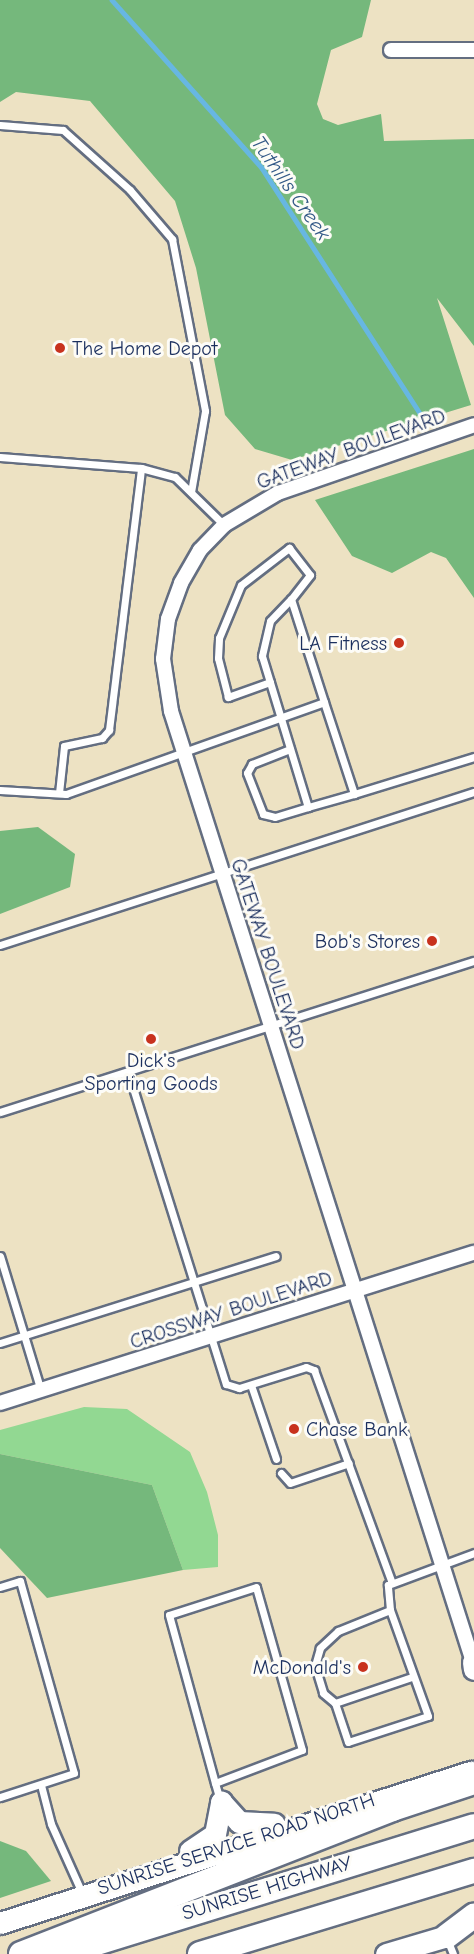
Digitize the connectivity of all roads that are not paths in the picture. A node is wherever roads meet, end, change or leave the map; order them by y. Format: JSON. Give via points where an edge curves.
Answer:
{"nodes":[{"id":1,"x":392,"y":50,"type":"dead end"},
{"id":2,"x":474,"y":50,"type":"edge"},
{"id":3,"x":0,"y":125,"type":"edge"},
{"id":4,"x":474,"y":424,"type":"edge"},
{"id":5,"x":0,"y":456,"type":"edge"},
{"id":6,"x":141,"y":468,"type":"junction"},
{"id":7,"x":191,"y":492,"type":"junction"},
{"id":8,"x":224,"y":525,"type":"junction"},
{"id":9,"x":291,"y":599,"type":"junction"},
{"id":10,"x":270,"y":682,"type":"junction"},
{"id":11,"x":324,"y":702,"type":"junction"},
{"id":12,"x":280,"y":717,"type":"junction"},
{"id":13,"x":290,"y":749,"type":"junction"},
{"id":14,"x":183,"y":752,"type":"junction"},
{"id":15,"x":474,"y":757,"type":"edge"},
{"id":16,"x":0,"y":790,"type":"edge"},
{"id":17,"x":474,"y":792,"type":"edge"},
{"id":18,"x":59,"y":793,"type":"junction"},
{"id":19,"x":354,"y":794,"type":"junction"},
{"id":20,"x":308,"y":807,"type":"junction"},
{"id":21,"x":221,"y":871,"type":"junction"},
{"id":22,"x":0,"y":945,"type":"edge"},
{"id":23,"x":474,"y":963,"type":"edge"},
{"id":24,"x":271,"y":1027,"type":"junction"},
{"id":25,"x":128,"y":1072,"type":"junction"},
{"id":26,"x":0,"y":1112,"type":"edge"},
{"id":27,"x":474,"y":1253,"type":"edge"},
{"id":28,"x":0,"y":1256,"type":"edge"},
{"id":29,"x":276,"y":1256,"type":"dead end"},
{"id":30,"x":194,"y":1281,"type":"junction"},
{"id":31,"x":355,"y":1290,"type":"junction"},
{"id":32,"x":24,"y":1335,"type":"junction"},
{"id":33,"x":210,"y":1338,"type":"junction"},
{"id":34,"x":0,"y":1343,"type":"edge"},
{"id":35,"x":252,"y":1385,"type":"junction"},
{"id":36,"x":42,"y":1392,"type":"junction"},
{"id":37,"x":0,"y":1403,"type":"edge"},
{"id":38,"x":276,"y":1459,"type":"dead end"},
{"id":39,"x":349,"y":1463,"type":"junction"},
{"id":40,"x":281,"y":1473,"type":"dead end"},
{"id":41,"x":474,"y":1553,"type":"edge"},
{"id":42,"x":441,"y":1563,"type":"junction"},
{"id":43,"x":391,"y":1580,"type":"junction"},
{"id":44,"x":0,"y":1587,"type":"edge"},
{"id":45,"x":390,"y":1610,"type":"junction"},
{"id":46,"x":473,"y":1665,"type":"edge"},
{"id":47,"x":412,"y":1677,"type":"junction"},
{"id":48,"x":335,"y":1703,"type":"junction"},
{"id":49,"x":474,"y":1756,"type":"edge"},
{"id":50,"x":474,"y":1771,"type":"edge"},
{"id":51,"x":474,"y":1782,"type":"edge"},
{"id":52,"x":41,"y":1785,"type":"junction"},
{"id":53,"x":418,"y":1787,"type":"junction"},
{"id":54,"x":218,"y":1792,"type":"junction"},
{"id":55,"x":0,"y":1797,"type":"edge"},
{"id":56,"x":301,"y":1822,"type":"junction"},
{"id":57,"x":474,"y":1826,"type":"edge"},
{"id":58,"x":164,"y":1866,"type":"junction"},
{"id":59,"x":474,"y":1871,"type":"edge"},
{"id":60,"x":82,"y":1893,"type":"junction"},
{"id":61,"x":474,"y":1916,"type":"edge"},
{"id":62,"x":0,"y":1923,"type":"edge"},
{"id":63,"x":450,"y":1945,"type":"edge"},
{"id":64,"x":21,"y":1954,"type":"edge"},
{"id":65,"x":61,"y":1954,"type":"edge"},
{"id":66,"x":200,"y":1954,"type":"edge"},
{"id":67,"x":386,"y":1954,"type":"edge"}],
"edges":[{"from":1,"to":2,"type":"street"},
{"from":3,"to":7,"type":"lane","via":[[63,130],[130,190],[172,239],[206,411]]},
{"from":4,"to":8,"type":"street","name":"GATEWAY BOULEVARD","via":[[278,493]]},
{"from":5,"to":6,"type":"lane"},
{"from":6,"to":7,"type":"lane","via":[[175,477]]},
{"from":6,"to":18,"type":"lane","via":[[109,730],[102,738],[64,746]]},
{"from":7,"to":8,"type":"lane"},
{"from":8,"to":14,"type":"street","name":"GATEWAY BOULEVARD","via":[[189,566],[164,639],[167,694]]},
{"from":9,"to":10,"type":"lane","via":[[282,603],[264,638]]},
{"from":9,"to":10,"type":"lane","via":[[310,575],[289,548],[241,585],[219,638],[218,658],[228,697]]},
{"from":9,"to":11,"type":"lane"},
{"from":10,"to":12,"type":"lane"},
{"from":11,"to":12,"type":"lane"},
{"from":11,"to":19,"type":"lane"},
{"from":12,"to":13,"type":"lane"},
{"from":12,"to":14,"type":"lane"},
{"from":13,"to":20,"type":"lane"},
{"from":13,"to":20,"type":"lane","via":[[252,764],[247,773],[263,814],[275,817]]},
{"from":14,"to":18,"type":"lane"},
{"from":14,"to":21,"type":"street","name":"GATEWAY BOULEVARD"},
{"from":15,"to":19,"type":"lane"},
{"from":16,"to":18,"type":"lane"},
{"from":17,"to":21,"type":"lane"},
{"from":19,"to":20,"type":"lane"},
{"from":21,"to":22,"type":"lane"},
{"from":21,"to":24,"type":"street","name":"GATEWAY BOULEVARD"},
{"from":23,"to":24,"type":"lane"},
{"from":24,"to":25,"type":"lane"},
{"from":24,"to":31,"type":"street","name":"GATEWAY BOULEVARD"},
{"from":25,"to":26,"type":"lane"},
{"from":25,"to":30,"type":"lane"},
{"from":27,"to":31,"type":"street","name":"CROSSWAY BOULEVARD"},
{"from":28,"to":32,"type":"lane"},
{"from":29,"to":30,"type":"lane"},
{"from":30,"to":32,"type":"lane"},
{"from":30,"to":33,"type":"lane"},
{"from":31,"to":33,"type":"street","name":"CROSSWAY BOULEVARD"},
{"from":31,"to":42,"type":"street","name":"GATEWAY BOULEVARD"},
{"from":32,"to":34,"type":"lane"},
{"from":32,"to":36,"type":"lane"},
{"from":33,"to":35,"type":"lane","via":[[229,1388]]},
{"from":33,"to":36,"type":"street","name":"CROSSWAY BOULEVARD"},
{"from":35,"to":38,"type":"lane"},
{"from":35,"to":39,"type":"lane","via":[[306,1367],[314,1370]]},
{"from":36,"to":37,"type":"street","name":"CROSSWAY BOULEVARD"},
{"from":39,"to":40,"type":"lane","via":[[290,1483]]},
{"from":39,"to":43,"type":"lane"},
{"from":41,"to":42,"type":"lane"},
{"from":42,"to":43,"type":"lane"},
{"from":42,"to":46,"type":"street","name":"GATEWAY BOULEVARD"},
{"from":43,"to":45,"type":"lane"},
{"from":44,"to":52,"type":"lane","via":[[20,1581],[74,1773]]},
{"from":45,"to":47,"type":"lane"},
{"from":45,"to":48,"type":"lane","via":[[338,1631],[320,1648],[315,1666],[320,1684]]},
{"from":47,"to":48,"type":"lane"},
{"from":47,"to":48,"type":"lane","via":[[428,1716],[348,1742]]},
{"from":49,"to":53,"type":"highway"},
{"from":50,"to":53,"type":"highway","name":"SUNRISE SERVICE ROAD NORTH"},
{"from":51,"to":64,"type":"highway","via":[[392,1809]]},
{"from":52,"to":55,"type":"lane"},
{"from":52,"to":60,"type":"lane","via":[[51,1824]]},
{"from":53,"to":56,"type":"highway","name":"SUNRISE SERVICE ROAD NORTH"},
{"from":54,"to":54,"type":"lane","via":[[169,1615],[256,1587],[302,1750]]},
{"from":54,"to":56,"type":"highway","via":[[246,1825]]},
{"from":54,"to":58,"type":"highway","via":[[215,1834]]},
{"from":56,"to":58,"type":"highway","name":"SUNRISE SERVICE ROAD NORTH"},
{"from":57,"to":65,"type":"highway","name":"SUNRISE HIGHWAY"},
{"from":58,"to":60,"type":"highway","name":"SUNRISE SERVICE ROAD NORTH"},
{"from":59,"to":66,"type":"highway"},
{"from":60,"to":62,"type":"highway","name":"SUNRISE SERVICE ROAD NORTH"},
{"from":61,"to":63,"type":"highway"},
{"from":63,"to":67,"type":"highway"}]}
